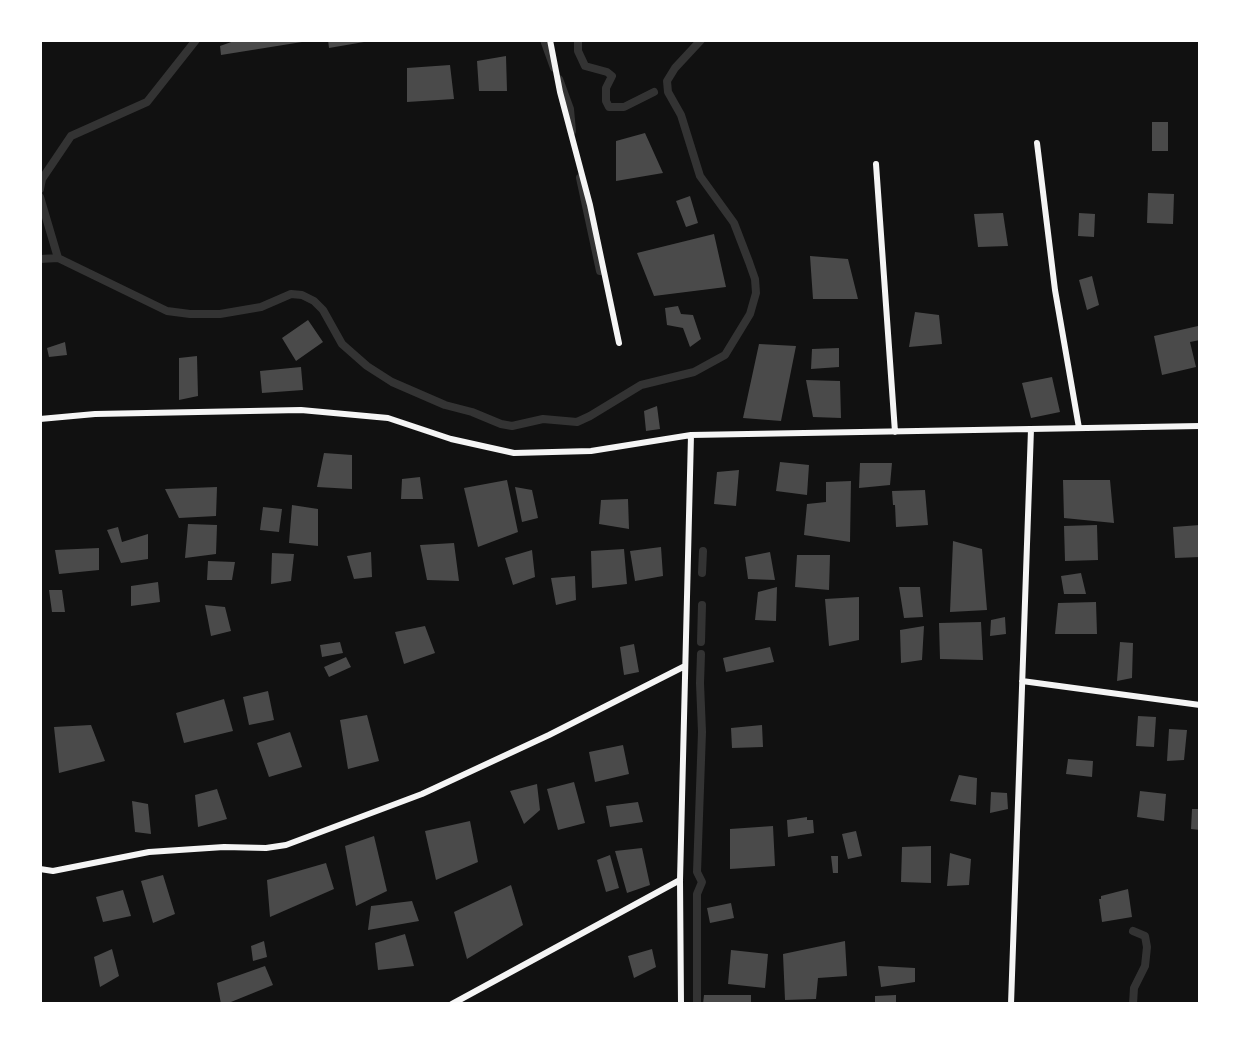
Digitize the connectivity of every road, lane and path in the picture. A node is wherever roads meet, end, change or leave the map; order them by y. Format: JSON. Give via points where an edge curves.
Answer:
{"nodes":[{"id":1,"x":550,"y":40,"type":"edge"},
{"id":2,"x":1037,"y":143,"type":"dead end"},
{"id":3,"x":876,"y":164,"type":"dead end"},
{"id":4,"x":619,"y":343,"type":"dead end"},
{"id":5,"x":40,"y":419,"type":"edge"},
{"id":6,"x":1200,"y":426,"type":"edge"},
{"id":7,"x":1079,"y":428,"type":"junction"},
{"id":8,"x":1031,"y":429,"type":"junction"},
{"id":9,"x":895,"y":432,"type":"junction"},
{"id":10,"x":691,"y":435,"type":"junction"},
{"id":11,"x":685,"y":666,"type":"junction"},
{"id":12,"x":1022,"y":681,"type":"junction"},
{"id":13,"x":1200,"y":705,"type":"edge"},
{"id":14,"x":40,"y":869,"type":"edge"},
{"id":15,"x":680,"y":880,"type":"junction"},
{"id":16,"x":452,"y":1004,"type":"edge"},
{"id":17,"x":681,"y":1004,"type":"edge"},
{"id":18,"x":1011,"y":1004,"type":"edge"}],
"edges":[{"from":1,"to":4,"type":"street"},
{"from":2,"to":7,"type":"street","via":[[1055,290]]},
{"from":3,"to":9,"type":"street"},
{"from":5,"to":10,"type":"street","via":[[95,414],[301,410],[388,418],[450,440],[514,453],[591,451]]},
{"from":6,"to":7,"type":"street"},
{"from":7,"to":8,"type":"street"},
{"from":8,"to":9,"type":"street"},
{"from":8,"to":12,"type":"street"},
{"from":9,"to":10,"type":"street"},
{"from":10,"to":11,"type":"street"},
{"from":11,"to":14,"type":"street","via":[[422,794],[286,845],[149,852],[53,871]]},
{"from":11,"to":15,"type":"street"},
{"from":12,"to":13,"type":"street"},
{"from":12,"to":18,"type":"street"},
{"from":15,"to":16,"type":"street"},
{"from":15,"to":17,"type":"street"}]}
